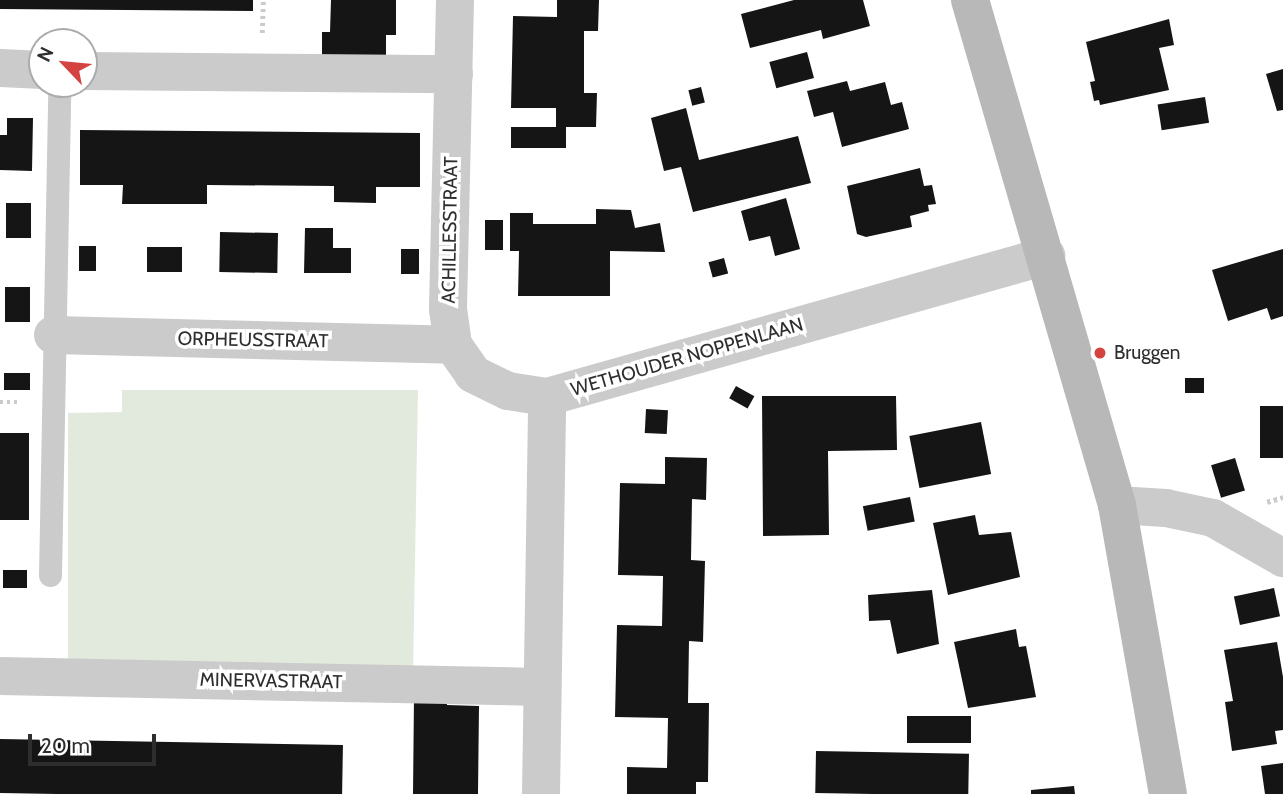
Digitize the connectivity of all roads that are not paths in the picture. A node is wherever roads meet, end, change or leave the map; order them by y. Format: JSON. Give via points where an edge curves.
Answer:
{"nodes":[{"id":1,"x":455,"y":0,"type":"edge"},
{"id":2,"x":970,"y":0,"type":"edge"},
{"id":3,"x":0,"y":68,"type":"edge"},
{"id":4,"x":28,"y":69,"type":"edge"},
{"id":5,"x":98,"y":71,"type":"edge"},
{"id":6,"x":454,"y":74,"type":"junction"},
{"id":7,"x":59,"y":98,"type":"edge"},
{"id":8,"x":1046,"y":256,"type":"junction"},
{"id":9,"x":53,"y":335,"type":"junction"},
{"id":10,"x":453,"y":345,"type":"junction"},
{"id":11,"x":547,"y":397,"type":"junction"},
{"id":12,"x":1117,"y":506,"type":"junction"},
{"id":13,"x":1283,"y":558,"type":"edge"},
{"id":14,"x":50,"y":575,"type":"dead end"},
{"id":15,"x":0,"y":676,"type":"edge"},
{"id":16,"x":542,"y":687,"type":"junction"},
{"id":17,"x":541,"y":794,"type":"edge"},
{"id":18,"x":1168,"y":794,"type":"edge"}],
"edges":[{"from":1,"to":6,"type":"street","name":"ACHILLESSTRAAT"},
{"from":2,"to":8,"type":"street"},
{"from":3,"to":4,"type":"street"},
{"from":5,"to":6,"type":"street"},
{"from":6,"to":10,"type":"street","name":"ACHILLESSTRAAT","via":[[448,309]]},
{"from":7,"to":9,"type":"lane"},
{"from":8,"to":11,"type":"street","name":"WETHOUDER NOPPENLAAN"},
{"from":8,"to":12,"type":"street"},
{"from":9,"to":10,"type":"street","name":"ORPHEUSSTRAAT"},
{"from":9,"to":14,"type":"lane"},
{"from":10,"to":11,"type":"street","name":"ACHILLESSTRAAT","via":[[473,374],[508,391]]},
{"from":11,"to":16,"type":"street","name":"WETHOUDER NOPPENLAAN"},
{"from":12,"to":13,"type":"street","via":[[1166,508],[1213,517]]},
{"from":12,"to":18,"type":"street"},
{"from":15,"to":16,"type":"street","name":"MINERVASTRAAT"},
{"from":16,"to":17,"type":"street","name":"WETHOUDER NOPPENLAAN"}]}
